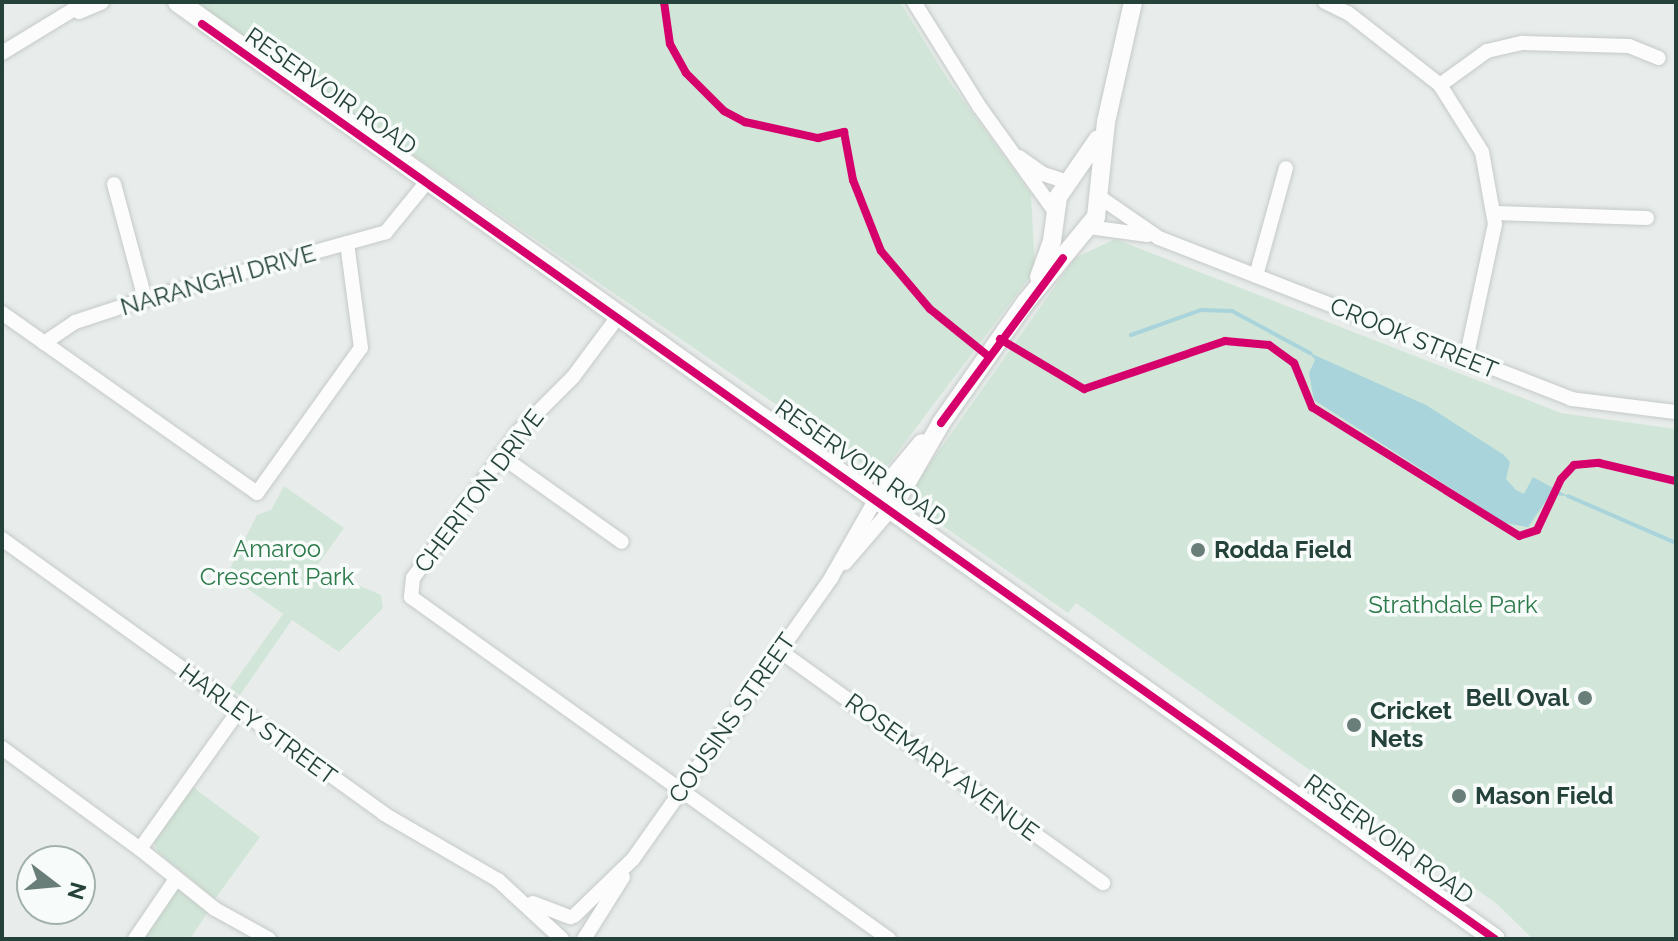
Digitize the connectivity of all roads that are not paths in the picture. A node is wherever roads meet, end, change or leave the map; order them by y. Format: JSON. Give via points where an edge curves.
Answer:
{"nodes":[{"id":1,"x":86,"y":2,"type":"edge"},
{"id":2,"x":102,"y":2,"type":"edge"},
{"id":3,"x":160,"y":2,"type":"edge"},
{"id":4,"x":178,"y":2,"type":"edge"},
{"id":5,"x":914,"y":2,"type":"edge"},
{"id":6,"x":1133,"y":2,"type":"edge"},
{"id":7,"x":1325,"y":2,"type":"edge"},
{"id":8,"x":71,"y":15,"type":"junction"},
{"id":9,"x":202,"y":24,"type":"junction"},
{"id":10,"x":2,"y":53,"type":"edge"},
{"id":11,"x":1659,"y":58,"type":"dead end"},
{"id":12,"x":1440,"y":85,"type":"junction"},
{"id":13,"x":1106,"y":122,"type":"junction"},
{"id":14,"x":1012,"y":151,"type":"junction"},
{"id":15,"x":1286,"y":168,"type":"dead end"},
{"id":16,"x":1071,"y":182,"type":"junction"},
{"id":17,"x":426,"y":183,"type":"junction"},
{"id":18,"x":114,"y":184,"type":"dead end"},
{"id":19,"x":1100,"y":198,"type":"junction"},
{"id":20,"x":1495,"y":213,"type":"junction"},
{"id":21,"x":1056,"y":214,"type":"junction"},
{"id":22,"x":1647,"y":218,"type":"dead end"},
{"id":23,"x":1089,"y":227,"type":"junction"},
{"id":24,"x":1159,"y":238,"type":"junction"},
{"id":25,"x":347,"y":243,"type":"junction"},
{"id":26,"x":1256,"y":276,"type":"junction"},
{"id":27,"x":145,"y":299,"type":"junction"},
{"id":28,"x":1025,"y":303,"type":"junction"},
{"id":29,"x":2,"y":313,"type":"edge"},
{"id":30,"x":617,"y":318,"type":"junction"},
{"id":31,"x":44,"y":343,"type":"junction"},
{"id":32,"x":1466,"y":359,"type":"junction"},
{"id":33,"x":1676,"y":412,"type":"edge"},
{"id":34,"x":501,"y":456,"type":"junction"},
{"id":35,"x":885,"y":503,"type":"junction"},
{"id":36,"x":2,"y":539,"type":"edge"},
{"id":37,"x":622,"y":542,"type":"dead end"},
{"id":38,"x":780,"y":651,"type":"junction"},
{"id":39,"x":239,"y":710,"type":"junction"},
{"id":40,"x":2,"y":748,"type":"edge"},
{"id":41,"x":681,"y":791,"type":"junction"},
{"id":42,"x":140,"y":849,"type":"junction"},
{"id":43,"x":633,"y":859,"type":"junction"},
{"id":44,"x":176,"y":879,"type":"junction"},
{"id":45,"x":1103,"y":883,"type":"dead end"},
{"id":46,"x":522,"y":897,"type":"junction"},
{"id":47,"x":572,"y":917,"type":"junction"},
{"id":48,"x":552,"y":934,"type":"edge"},
{"id":49,"x":593,"y":934,"type":"edge"},
{"id":50,"x":1491,"y":938,"type":"edge"},
{"id":51,"x":135,"y":939,"type":"edge"},
{"id":52,"x":269,"y":939,"type":"edge"},
{"id":53,"x":889,"y":939,"type":"edge"}],
"edges":[{"from":1,"to":8,"type":"street"},
{"from":2,"to":8,"type":"street"},
{"from":3,"to":9,"type":"main road","name":"RESERVOIR ROAD"},
{"from":4,"to":9,"type":"main road","name":"RESERVOIR ROAD"},
{"from":5,"to":14,"type":"street"},
{"from":6,"to":13,"type":"street"},
{"from":7,"to":12,"type":"street","via":[[1348,13]]},
{"from":8,"to":10,"type":"street"},
{"from":9,"to":17,"type":"main road","name":"RESERVOIR ROAD"},
{"from":11,"to":12,"type":"street","via":[[1629,46],[1515,44],[1487,51]]},
{"from":12,"to":20,"type":"street","via":[[1482,152]]},
{"from":13,"to":16,"type":"street"},
{"from":13,"to":19,"type":"street"},
{"from":14,"to":16,"type":"street","via":[[1043,174]]},
{"from":14,"to":21,"type":"street"},
{"from":15,"to":26,"type":"street"},
{"from":16,"to":19,"type":"street","via":[[1090,186]]},
{"from":16,"to":21,"type":"street","via":[[1060,192]]},
{"from":17,"to":25,"type":"street","name":"NARANGHI DRIVE","via":[[390,229]]},
{"from":17,"to":30,"type":"main road","name":"RESERVOIR ROAD"},
{"from":18,"to":27,"type":"street"},
{"from":19,"to":23,"type":"street"},
{"from":19,"to":24,"type":"street","name":"CROOK STREET"},
{"from":20,"to":22,"type":"street"},
{"from":20,"to":32,"type":"street","via":[[1491,258]]},
{"from":21,"to":23,"type":"street","via":[[1069,225]]},
{"from":21,"to":28,"type":"street","name":"COUSINS STREET","via":[[1047,260]]},
{"from":23,"to":24,"type":"street","name":"CROOK STREET"},
{"from":23,"to":28,"type":"street","name":"COUSINS STREET"},
{"from":24,"to":26,"type":"street","name":"CROOK STREET"},
{"from":25,"to":27,"type":"street","name":"NARANGHI DRIVE"},
{"from":25,"to":31,"type":"street","via":[[361,348],[260,492],[246,488]]},
{"from":26,"to":32,"type":"street","name":"CROOK STREET"},
{"from":27,"to":31,"type":"street","name":"NARANGHI DRIVE","via":[[75,322]]},
{"from":28,"to":35,"type":"street","name":"COUSINS STREET"},
{"from":29,"to":31,"type":"street"},
{"from":30,"to":34,"type":"street","name":"CHERITON DRIVE","via":[[573,377],[527,421]]},
{"from":30,"to":35,"type":"main road","name":"RESERVOIR ROAD"},
{"from":32,"to":33,"type":"street","name":"CROOK STREET","via":[[1571,399]]},
{"from":34,"to":37,"type":"street"},
{"from":34,"to":41,"type":"street","name":"CHERITON DRIVE","via":[[413,578],[411,597]]},
{"from":35,"to":38,"type":"street","name":"COUSINS STREET"},
{"from":35,"to":50,"type":"main road","name":"RESERVOIR ROAD"},
{"from":36,"to":39,"type":"street","name":"HARLEY STREET"},
{"from":38,"to":41,"type":"street","name":"COUSINS STREET"},
{"from":38,"to":45,"type":"street","name":"ROSEMARY AVENUE"},
{"from":39,"to":42,"type":"street"},
{"from":39,"to":46,"type":"street","name":"HARLEY STREET","via":[[399,824]]},
{"from":40,"to":42,"type":"street"},
{"from":41,"to":43,"type":"street","name":"COUSINS STREET"},
{"from":41,"to":53,"type":"street"},
{"from":42,"to":44,"type":"street"},
{"from":43,"to":47,"type":"street","name":"COUSINS STREET"},
{"from":43,"to":49,"type":"street","name":"COUSINS STREET"},
{"from":44,"to":51,"type":"street"},
{"from":44,"to":52,"type":"street","via":[[215,909]]},
{"from":46,"to":47,"type":"street","name":"HARLEY STREET"},
{"from":46,"to":48,"type":"street","name":"HARLEY STREET"},
{"from":47,"to":48,"type":"street","name":"COUSINS STREET"},
{"from":47,"to":49,"type":"street","name":"HARLEY STREET"}]}
